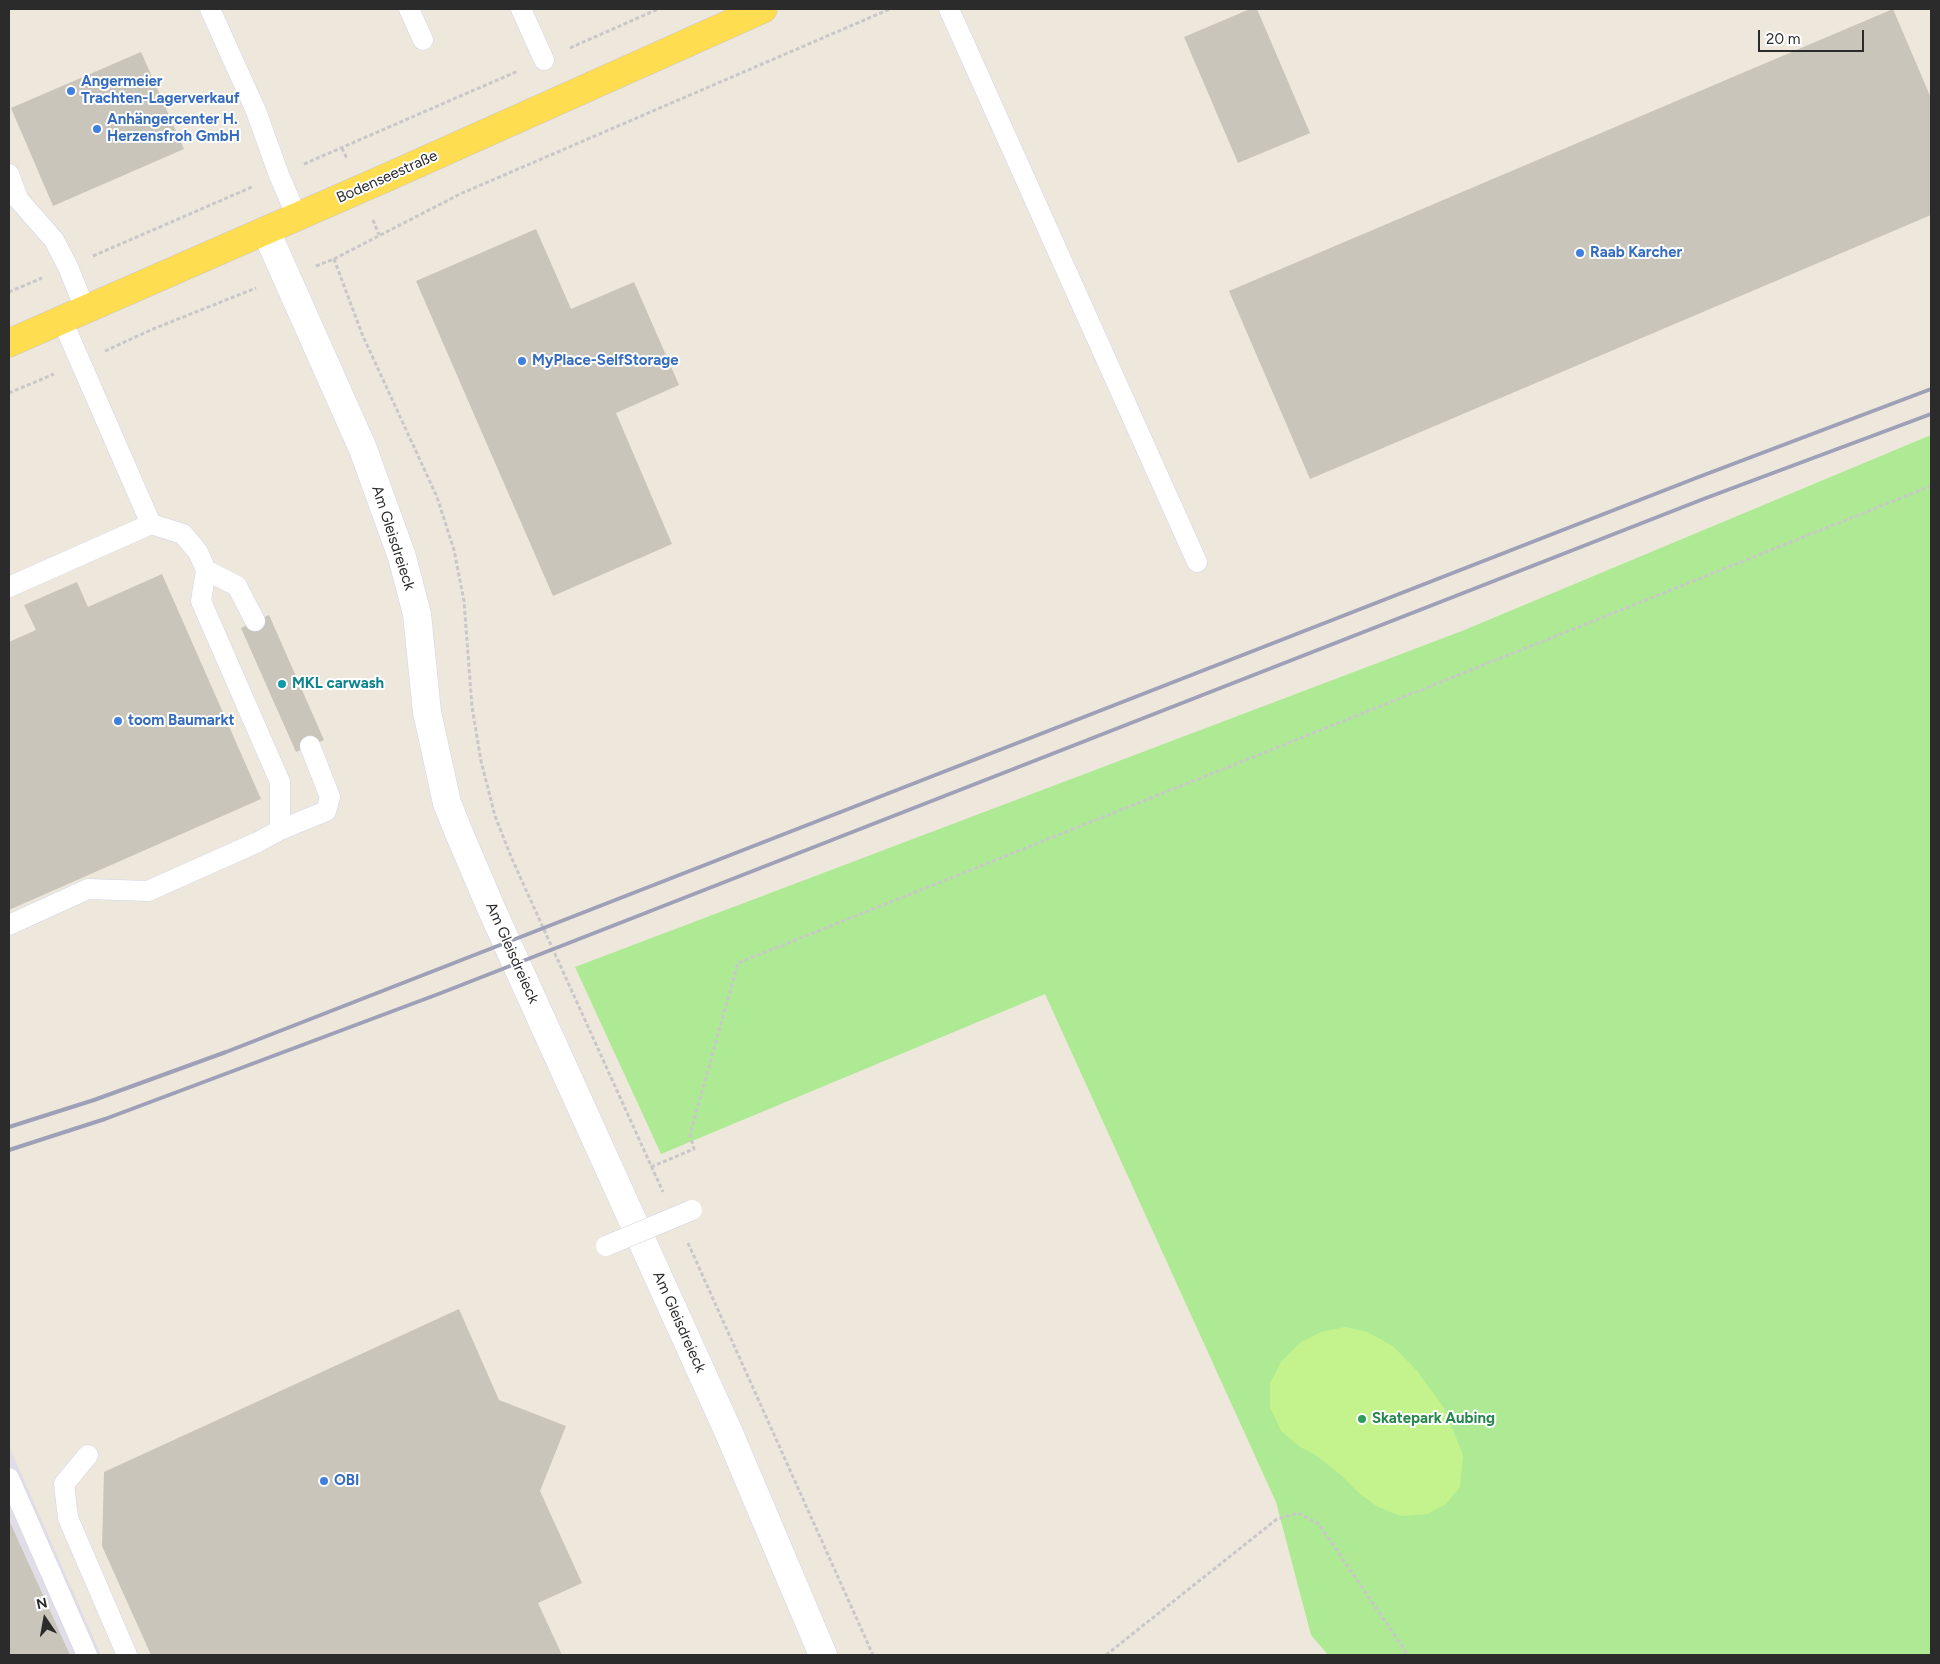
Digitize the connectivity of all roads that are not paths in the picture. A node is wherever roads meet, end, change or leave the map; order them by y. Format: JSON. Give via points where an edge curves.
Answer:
{"nodes":[{"id":1,"x":210,"y":9,"type":"edge"},
{"id":2,"x":409,"y":9,"type":"edge"},
{"id":3,"x":521,"y":9,"type":"edge"},
{"id":4,"x":763,"y":9,"type":"edge"},
{"id":5,"x":949,"y":9,"type":"edge"},
{"id":6,"x":423,"y":40,"type":"dead end"},
{"id":7,"x":544,"y":60,"type":"road end"},
{"id":8,"x":9,"y":174,"type":"edge"},
{"id":9,"x":297,"y":217,"type":"junction"},
{"id":10,"x":266,"y":231,"type":"junction"},
{"id":11,"x":73,"y":314,"type":"junction"},
{"id":12,"x":9,"y":343,"type":"edge"},
{"id":13,"x":151,"y":524,"type":"junction"},
{"id":14,"x":1197,"y":562,"type":"dead end"},
{"id":15,"x":206,"y":570,"type":"junction"},
{"id":16,"x":9,"y":587,"type":"edge"},
{"id":17,"x":255,"y":622,"type":"dead end"},
{"id":18,"x":310,"y":746,"type":"dead end"},
{"id":19,"x":280,"y":830,"type":"junction"},
{"id":20,"x":9,"y":925,"type":"edge"},
{"id":21,"x":692,"y":1210,"type":"dead end"},
{"id":22,"x":606,"y":1246,"type":"dead end"},
{"id":23,"x":88,"y":1455,"type":"dead end"},
{"id":24,"x":9,"y":1478,"type":"edge"},
{"id":25,"x":87,"y":1655,"type":"edge"},
{"id":26,"x":126,"y":1655,"type":"edge"},
{"id":27,"x":823,"y":1655,"type":"edge"}],
"edges":[{"from":1,"to":9,"type":"lane","via":[[256,111]]},
{"from":2,"to":6,"type":"lane"},
{"from":3,"to":7,"type":"lane"},
{"from":4,"to":9,"type":"main road","name":"Bodenseestraße"},
{"from":5,"to":14,"type":"lane"},
{"from":8,"to":11,"type":"lane","via":[[18,199],[54,240],[68,267]]},
{"from":9,"to":10,"type":"main road","name":"Bodenseestraße"},
{"from":10,"to":11,"type":"main road","name":"Bodenseestraße"},
{"from":10,"to":27,"type":"street","name":"Am Gleisdreieck","via":[[363,449],[402,557],[417,614],[427,712],[447,803],[491,908],[729,1434]]},
{"from":11,"to":12,"type":"main road","name":"Bodenseestraße"},
{"from":11,"to":13,"type":"lane","via":[[80,362]]},
{"from":13,"to":15,"type":"lane","via":[[183,534],[198,552]]},
{"from":13,"to":16,"type":"lane"},
{"from":15,"to":17,"type":"lane","via":[[237,586]]},
{"from":15,"to":19,"type":"lane","via":[[201,601],[280,782]]},
{"from":18,"to":19,"type":"lane","via":[[330,797],[326,811]]},
{"from":19,"to":20,"type":"lane","via":[[148,890],[88,889]]},
{"from":21,"to":22,"type":"lane","bridge":true},
{"from":23,"to":26,"type":"lane","via":[[64,1484],[68,1518]]},
{"from":24,"to":25,"type":"lane"}]}
